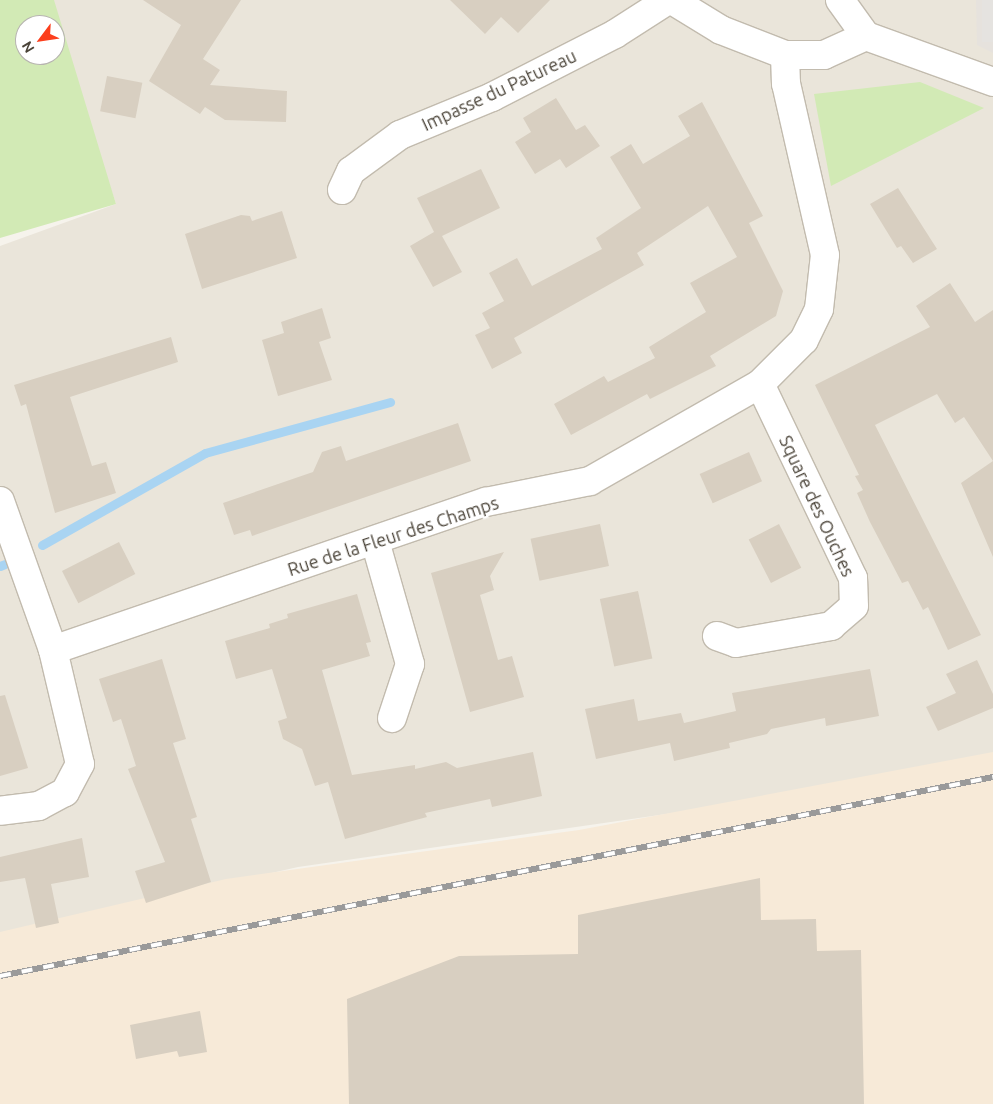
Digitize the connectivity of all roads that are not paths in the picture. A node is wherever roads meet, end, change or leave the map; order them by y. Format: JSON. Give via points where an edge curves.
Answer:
{"nodes":[{"id":1,"x":668,"y":0,"type":"edge"},
{"id":2,"x":672,"y":0,"type":"edge"},
{"id":3,"x":840,"y":0,"type":"edge"},
{"id":4,"x":866,"y":36,"type":"junction"},
{"id":5,"x":785,"y":55,"type":"junction"},
{"id":6,"x":993,"y":82,"type":"edge"},
{"id":7,"x":342,"y":190,"type":"dead end"},
{"id":8,"x":760,"y":384,"type":"junction"},
{"id":9,"x":0,"y":501,"type":"edge"},
{"id":10,"x":375,"y":541,"type":"junction"},
{"id":11,"x":717,"y":636,"type":"dead end"},
{"id":12,"x":54,"y":650,"type":"junction"},
{"id":13,"x":392,"y":718,"type":"dead end"},
{"id":14,"x":0,"y":811,"type":"edge"}],
"edges":[{"from":1,"to":7,"type":"street","name":"Impasse du Patureau","via":[[616,34],[492,97],[400,135],[351,171]]},
{"from":2,"to":5,"type":"street","via":[[721,30]]},
{"from":3,"to":4,"type":"street"},
{"from":4,"to":5,"type":"street","via":[[824,55]]},
{"from":4,"to":6,"type":"street"},
{"from":5,"to":8,"type":"street","name":"Rue de la Fleur des Champs","via":[[786,84],[826,254],[819,308],[804,340]]},
{"from":8,"to":10,"type":"street","name":"Rue de la Fleur des Champs","via":[[590,481],[486,502]]},
{"from":8,"to":11,"type":"street","name":"Square des Ouches","via":[[853,578],[854,606],[831,626],[736,643]]},
{"from":9,"to":12,"type":"street"},
{"from":10,"to":12,"type":"street","name":"Rue de la Fleur des Champs"},
{"from":10,"to":13,"type":"street","via":[[410,664]]},
{"from":12,"to":14,"type":"street","via":[[80,764],[65,792],[39,806]]}]}
